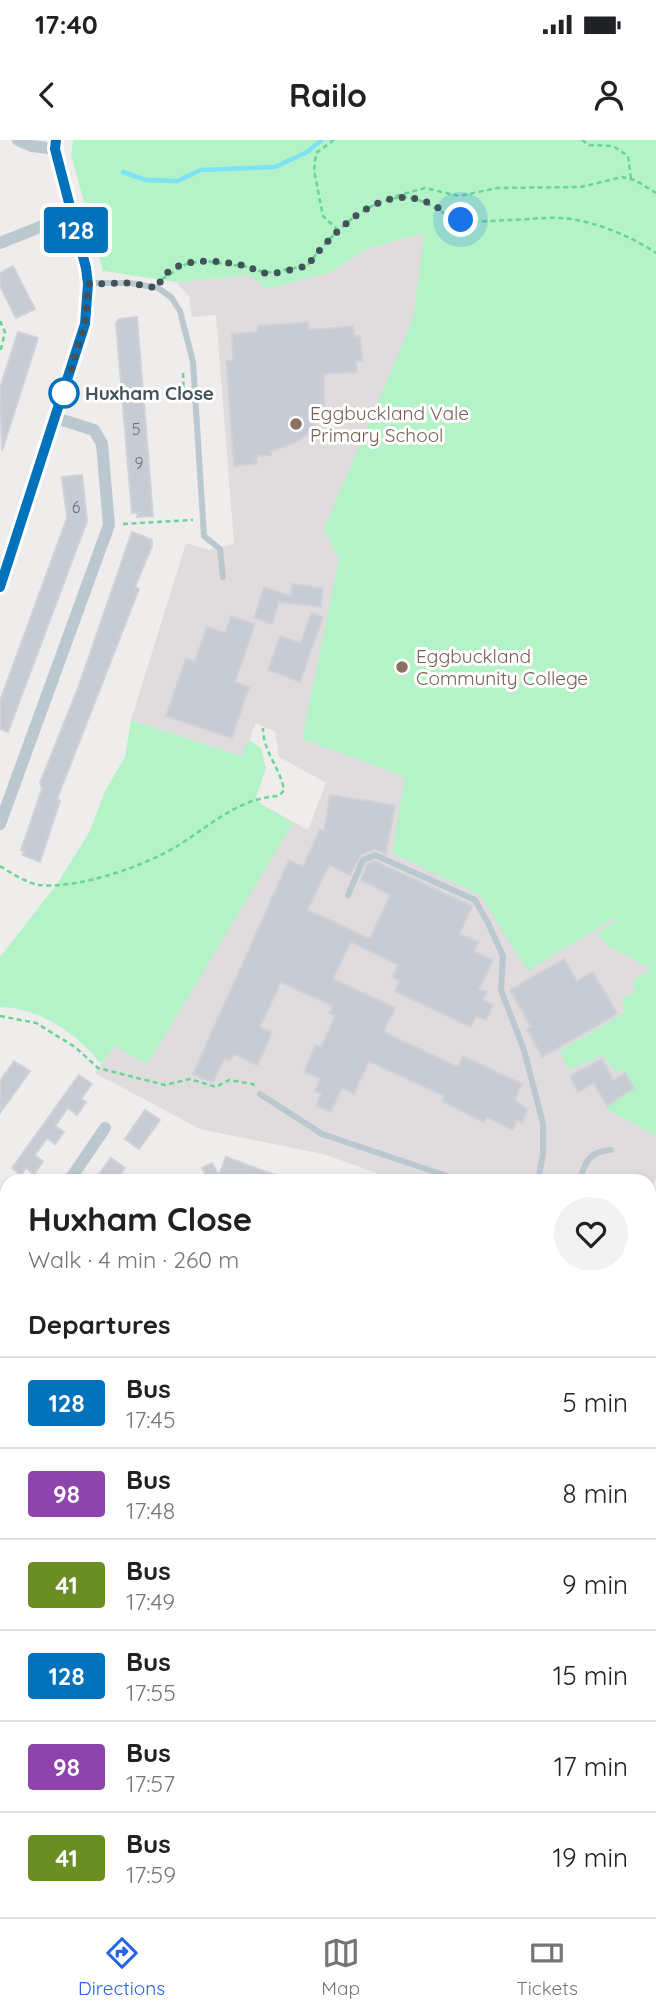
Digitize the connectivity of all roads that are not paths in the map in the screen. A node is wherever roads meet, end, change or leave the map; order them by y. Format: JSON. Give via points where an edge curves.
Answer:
{"nodes":[{"id":1,"x":18,"y":140,"type":"edge"},
{"id":2,"x":55,"y":145,"type":"edge"},
{"id":3,"x":70,"y":215,"type":"junction"},
{"id":4,"x":0,"y":243,"type":"edge"},
{"id":5,"x":88,"y":284,"type":"junction"},
{"id":6,"x":56,"y":418,"type":"junction"},
{"id":7,"x":223,"y":577,"type":"dead end"},
{"id":8,"x":0,"y":587,"type":"edge"},
{"id":9,"x":0,"y":824,"type":"edge"},
{"id":10,"x":348,"y":895,"type":"dead end"},
{"id":11,"x":260,"y":1094,"type":"road end"},
{"id":12,"x":105,"y":1128,"type":"dead end"},
{"id":13,"x":611,"y":1150,"type":"dead end"},
{"id":14,"x":74,"y":1174,"type":"edge"},
{"id":15,"x":441,"y":1174,"type":"edge"},
{"id":16,"x":539,"y":1174,"type":"edge"},
{"id":17,"x":582,"y":1174,"type":"edge"}],
"edges":[{"from":1,"to":2,"type":"street","via":[[32,146]]},
{"from":2,"to":3,"type":"street"},
{"from":3,"to":4,"type":"street"},
{"from":3,"to":5,"type":"street"},
{"from":5,"to":6,"type":"street","via":[[85,324]]},
{"from":5,"to":7,"type":"lane","via":[[158,288],[180,311],[193,362],[204,536],[220,550]]},
{"from":6,"to":8,"type":"street"},
{"from":6,"to":9,"type":"street","via":[[94,430],[102,444],[109,524]]},
{"from":10,"to":16,"type":"lane","via":[[363,860],[375,855],[475,900],[503,956],[501,990],[538,1102],[543,1124]]},
{"from":11,"to":15,"type":"lane","via":[[322,1134]]},
{"from":12,"to":14,"type":"street"},
{"from":13,"to":17,"type":"lane","via":[[588,1157]]}]}
